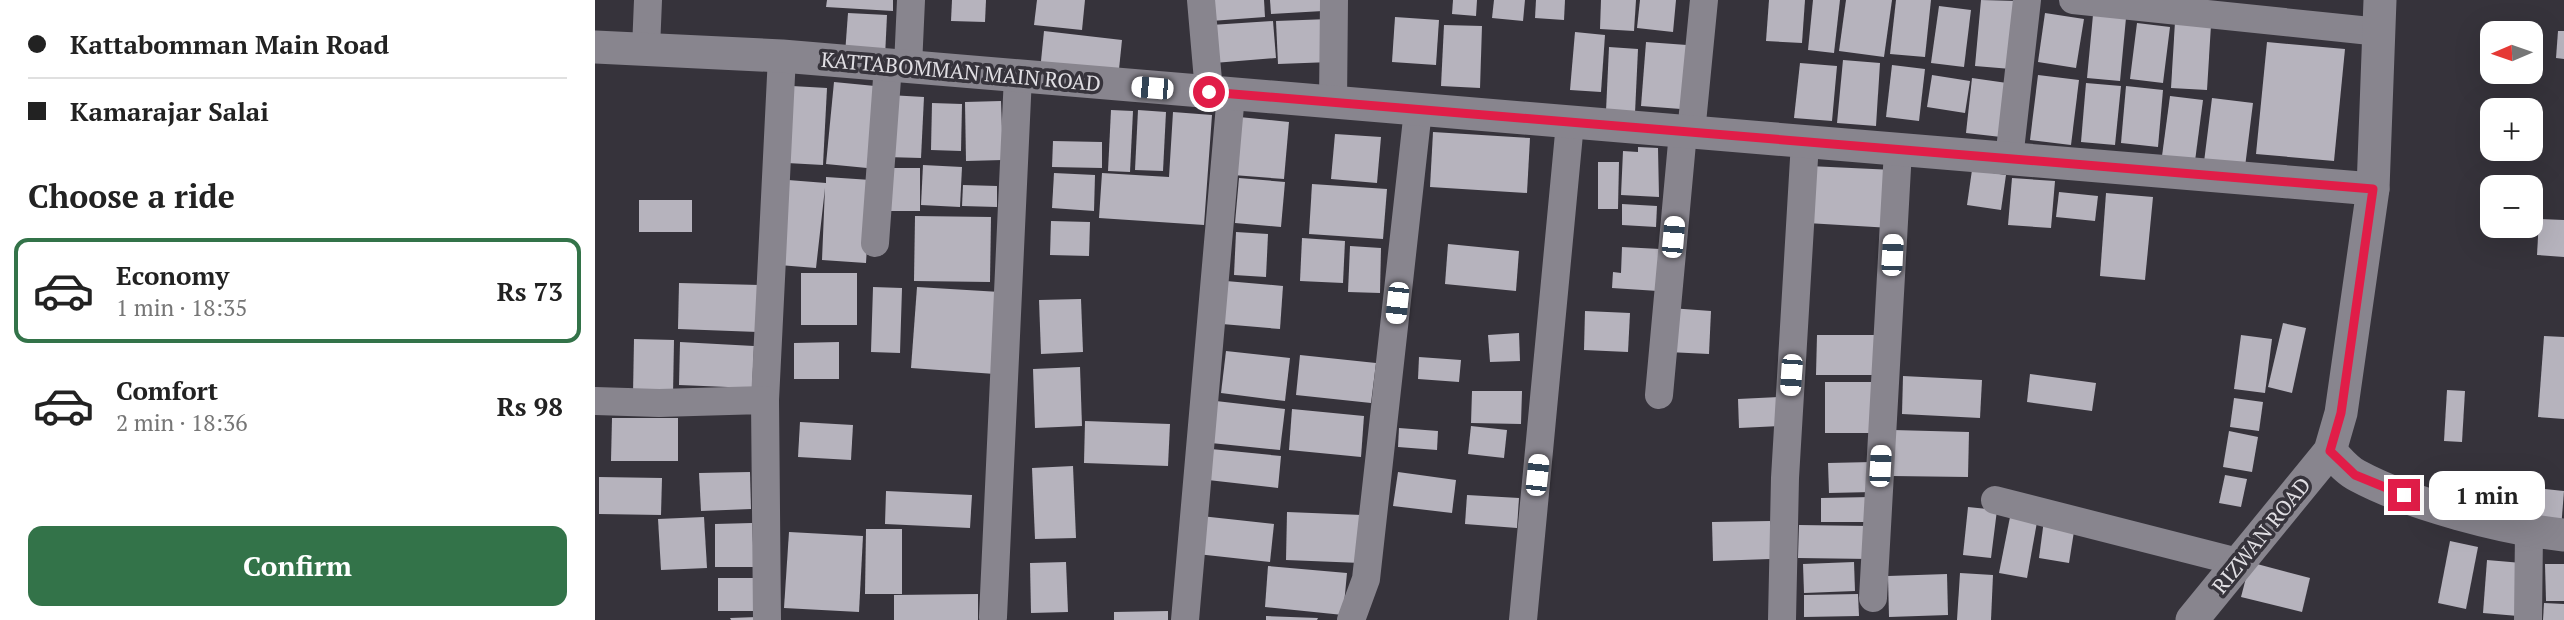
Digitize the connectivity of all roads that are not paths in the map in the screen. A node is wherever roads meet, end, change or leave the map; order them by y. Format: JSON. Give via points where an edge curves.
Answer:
{"nodes":[{"id":1,"x":648,"y":0,"type":"edge"},
{"id":2,"x":911,"y":0,"type":"edge"},
{"id":3,"x":1201,"y":0,"type":"edge"},
{"id":4,"x":1335,"y":0,"type":"edge"},
{"id":5,"x":1704,"y":0,"type":"edge"},
{"id":6,"x":2027,"y":0,"type":"edge"},
{"id":7,"x":2073,"y":0,"type":"edge"},
{"id":8,"x":2174,"y":5,"type":"edge"},
{"id":9,"x":2380,"y":16,"type":"edge"},
{"id":10,"x":595,"y":47,"type":"edge"},
{"id":11,"x":646,"y":49,"type":"junction"},
{"id":12,"x":782,"y":55,"type":"junction"},
{"id":13,"x":898,"y":65,"type":"junction"},
{"id":14,"x":1018,"y":76,"type":"junction"},
{"id":15,"x":1220,"y":93,"type":"junction"},
{"id":16,"x":1333,"y":103,"type":"junction"},
{"id":17,"x":1418,"y":110,"type":"junction"},
{"id":18,"x":1570,"y":123,"type":"junction"},
{"id":19,"x":1687,"y":132,"type":"junction"},
{"id":20,"x":1805,"y":142,"type":"junction"},
{"id":21,"x":1898,"y":150,"type":"junction"},
{"id":22,"x":2009,"y":159,"type":"junction"},
{"id":23,"x":2373,"y":189,"type":"junction"},
{"id":24,"x":875,"y":243,"type":"dead end"},
{"id":25,"x":1659,"y":395,"type":"dead end"},
{"id":26,"x":765,"y":400,"type":"junction"},
{"id":27,"x":595,"y":401,"type":"edge"},
{"id":28,"x":2330,"y":451,"type":"junction"},
{"id":29,"x":1996,"y":500,"type":"dead end"},
{"id":30,"x":2529,"y":532,"type":"junction"},
{"id":31,"x":2564,"y":535,"type":"edge"},
{"id":32,"x":2238,"y":562,"type":"junction"},
{"id":33,"x":1873,"y":598,"type":"dead end"},
{"id":34,"x":993,"y":617,"type":"dead end"},
{"id":35,"x":767,"y":620,"type":"edge"},
{"id":36,"x":1185,"y":620,"type":"edge"},
{"id":37,"x":1351,"y":620,"type":"edge"},
{"id":38,"x":1523,"y":620,"type":"edge"},
{"id":39,"x":1783,"y":620,"type":"edge"},
{"id":40,"x":2192,"y":620,"type":"edge"},
{"id":41,"x":2528,"y":620,"type":"edge"}],
"edges":[{"from":1,"to":11,"type":"street"},
{"from":2,"to":13,"type":"street"},
{"from":3,"to":15,"type":"street"},
{"from":4,"to":16,"type":"street"},
{"from":5,"to":19,"type":"street"},
{"from":6,"to":22,"type":"street"},
{"from":7,"to":8,"type":"street"},
{"from":8,"to":9,"type":"street"},
{"from":9,"to":23,"type":"street"},
{"from":10,"to":11,"type":"street","name":"KATTABOMMAN MAIN ROAD"},
{"from":11,"to":12,"type":"street","name":"KATTABOMMAN MAIN ROAD"},
{"from":12,"to":13,"type":"street","name":"KATTABOMMAN MAIN ROAD"},
{"from":12,"to":26,"type":"street"},
{"from":13,"to":14,"type":"street","name":"KATTABOMMAN MAIN ROAD"},
{"from":13,"to":24,"type":"street"},
{"from":14,"to":15,"type":"street","name":"KATTABOMMAN MAIN ROAD"},
{"from":14,"to":34,"type":"street"},
{"from":15,"to":16,"type":"street","name":"KATTABOMMAN MAIN ROAD"},
{"from":15,"to":36,"type":"street"},
{"from":16,"to":17,"type":"street","name":"KATTABOMMAN MAIN ROAD"},
{"from":17,"to":18,"type":"street","name":"KATTABOMMAN MAIN ROAD"},
{"from":17,"to":37,"type":"street","via":[[1366,579]]},
{"from":18,"to":19,"type":"street","name":"KATTABOMMAN MAIN ROAD"},
{"from":18,"to":38,"type":"street"},
{"from":19,"to":20,"type":"street","name":"KATTABOMMAN MAIN ROAD"},
{"from":19,"to":25,"type":"street"},
{"from":20,"to":21,"type":"street","name":"KATTABOMMAN MAIN ROAD"},
{"from":20,"to":39,"type":"street","via":[[1785,478]]},
{"from":21,"to":22,"type":"street","name":"KATTABOMMAN MAIN ROAD"},
{"from":21,"to":33,"type":"street"},
{"from":22,"to":23,"type":"street","name":"KATTABOMMAN MAIN ROAD"},
{"from":23,"to":28,"type":"street","via":[[2341,413]]},
{"from":26,"to":27,"type":"street"},
{"from":26,"to":35,"type":"street"},
{"from":28,"to":30,"type":"street","via":[[2355,475],[2380,486]]},
{"from":28,"to":32,"type":"street","name":"RIZWAN ROAD"},
{"from":29,"to":32,"type":"street"},
{"from":30,"to":31,"type":"street"},
{"from":30,"to":41,"type":"street"},
{"from":32,"to":40,"type":"street","name":"RIZWAN ROAD"}]}
